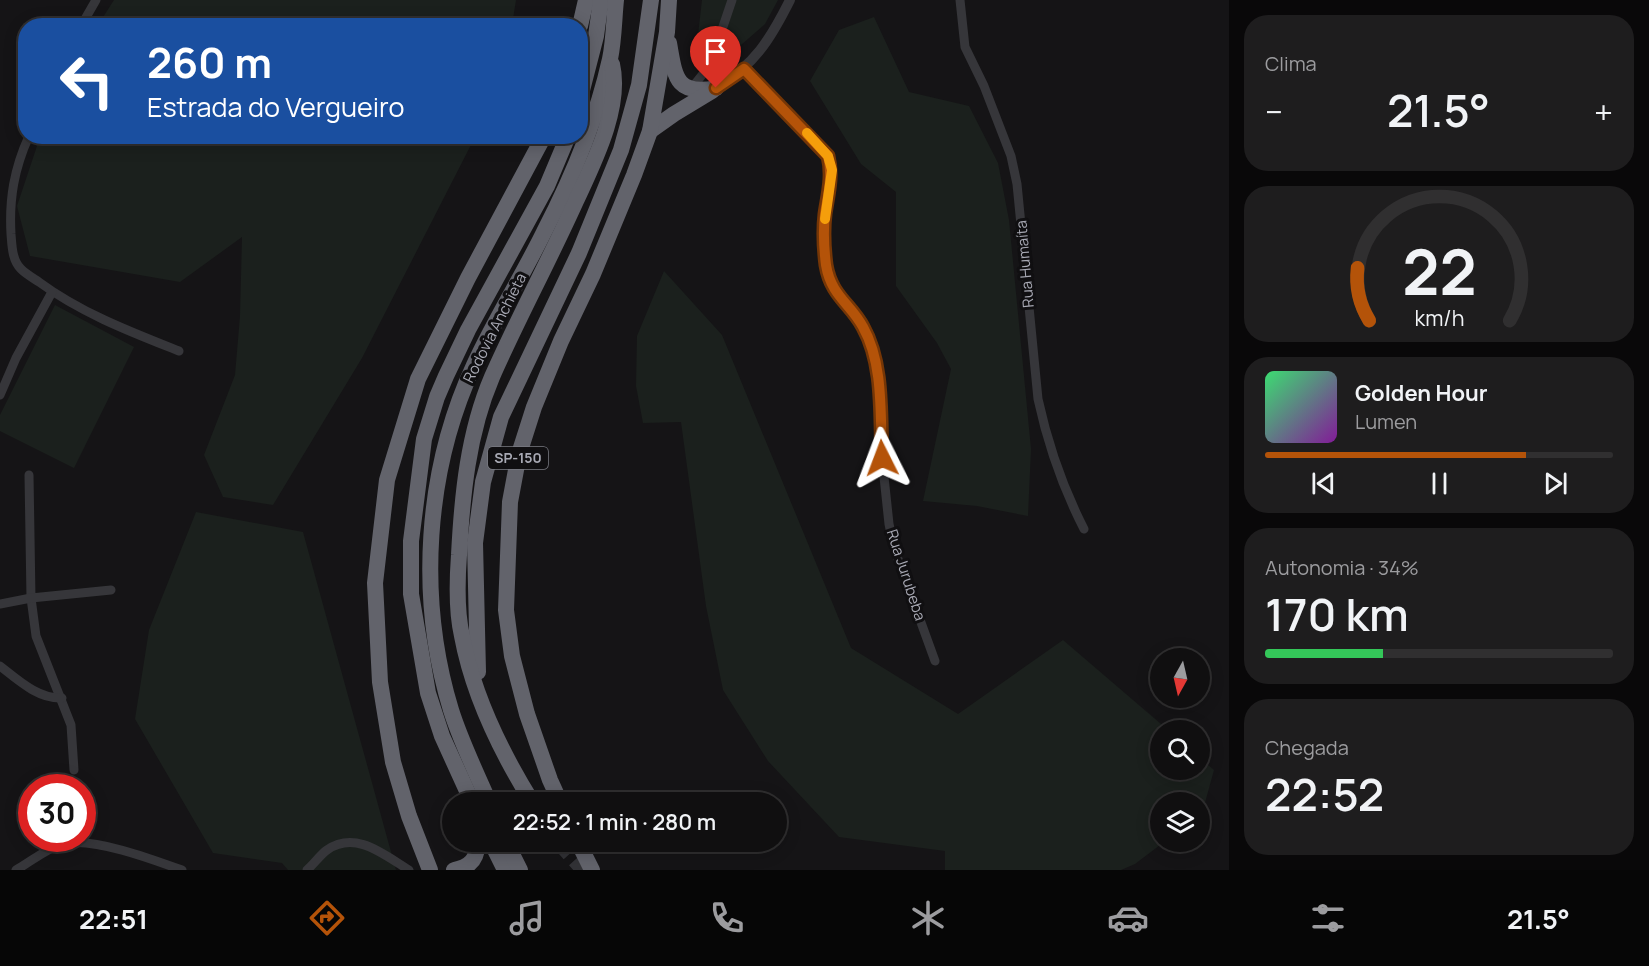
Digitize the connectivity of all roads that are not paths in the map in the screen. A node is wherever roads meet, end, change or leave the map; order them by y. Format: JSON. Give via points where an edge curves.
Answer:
{"nodes":[{"id":1,"x":96,"y":0,"type":"edge"},
{"id":2,"x":586,"y":0,"type":"edge"},
{"id":3,"x":601,"y":0,"type":"edge"},
{"id":4,"x":616,"y":0,"type":"edge"},
{"id":5,"x":651,"y":0,"type":"edge"},
{"id":6,"x":669,"y":0,"type":"edge"},
{"id":7,"x":732,"y":0,"type":"edge"},
{"id":8,"x":790,"y":0,"type":"edge"},
{"id":9,"x":960,"y":0,"type":"edge"},
{"id":10,"x":86,"y":18,"type":"edge"},
{"id":11,"x":582,"y":18,"type":"edge"},
{"id":12,"x":667,"y":32,"type":"junction"},
{"id":13,"x":610,"y":57,"type":"junction"},
{"id":14,"x":588,"y":67,"type":"edge"},
{"id":15,"x":744,"y":69,"type":"junction"},
{"id":16,"x":716,"y":88,"type":"junction"},
{"id":17,"x":691,"y":90,"type":"junction"},
{"id":18,"x":588,"y":131,"type":"edge"},
{"id":19,"x":650,"y":131,"type":"junction"},
{"id":20,"x":26,"y":144,"type":"edge"},
{"id":21,"x":540,"y":144,"type":"edge"},
{"id":22,"x":565,"y":144,"type":"edge"},
{"id":23,"x":583,"y":144,"type":"edge"},
{"id":24,"x":52,"y":292,"type":"junction"},
{"id":25,"x":179,"y":351,"type":"dead end"},
{"id":26,"x":0,"y":395,"type":"edge"},
{"id":27,"x":29,"y":475,"type":"dead end"},
{"id":28,"x":1084,"y":529,"type":"dead end"},
{"id":29,"x":111,"y":590,"type":"dead end"},
{"id":30,"x":31,"y":598,"type":"junction"},
{"id":31,"x":0,"y":604,"type":"edge"},
{"id":32,"x":935,"y":661,"type":"dead end"},
{"id":33,"x":0,"y":666,"type":"edge"},
{"id":34,"x":476,"y":688,"type":"junction"},
{"id":35,"x":62,"y":698,"type":"junction"},
{"id":36,"x":74,"y":770,"type":"dead end"},
{"id":37,"x":467,"y":792,"type":"edge"},
{"id":38,"x":485,"y":792,"type":"edge"},
{"id":39,"x":526,"y":792,"type":"edge"},
{"id":40,"x":555,"y":792,"type":"edge"},
{"id":41,"x":477,"y":852,"type":"edge"},
{"id":42,"x":496,"y":852,"type":"edge"},
{"id":43,"x":511,"y":852,"type":"edge"},
{"id":44,"x":583,"y":852,"type":"edge"},
{"id":45,"x":429,"y":867,"type":"edge"},
{"id":46,"x":16,"y":870,"type":"edge"},
{"id":47,"x":182,"y":870,"type":"edge"},
{"id":48,"x":307,"y":870,"type":"edge"},
{"id":49,"x":409,"y":870,"type":"edge"},
{"id":50,"x":454,"y":870,"type":"edge"},
{"id":51,"x":505,"y":870,"type":"edge"},
{"id":52,"x":520,"y":870,"type":"edge"},
{"id":53,"x":592,"y":870,"type":"edge"}],
"edges":[{"from":1,"to":10,"type":"street"},
{"from":2,"to":11,"type":"highway"},
{"from":3,"to":14,"type":"highway"},
{"from":4,"to":13,"type":"highway","name":"Rodovia Anchieta"},
{"from":5,"to":34,"type":"highway","via":[[639,86],[621,150],[579,253],[501,417],[483,482],[475,543]]},
{"from":6,"to":12,"type":"highway","number":"SP-150"},
{"from":7,"to":17,"type":"street","via":[[710,65]]},
{"from":8,"to":15,"type":"street","via":[[771,37]]},
{"from":9,"to":28,"type":"street","name":"Rua Humaíta","via":[[965,47],[1011,156],[1017,184],[1038,399],[1045,432],[1056,469]]},
{"from":12,"to":17,"type":"highway","via":[[675,75]]},
{"from":12,"to":19,"type":"highway","number":"SP-150"},
{"from":13,"to":18,"type":"highway","name":"Rodovia Anchieta"},
{"from":13,"to":34,"type":"highway","via":[[615,89],[607,125],[571,212],[491,379],[467,468],[460,520],[458,606]]},
{"from":15,"to":16,"type":"street"},
{"from":15,"to":32,"type":"street","name":"Rua Jurubeba","via":[[828,156],[832,170],[825,217],[826,266],[843,303],[863,326],[875,356],[889,524]]},
{"from":16,"to":17,"type":"highway"},
{"from":16,"to":19,"type":"highway"},
{"from":19,"to":40,"type":"highway","number":"SP-150","via":[[534,407],[519,454],[510,502],[506,610],[512,656],[527,714]]},
{"from":20,"to":24,"type":"street","via":[[12,190],[12,252],[20,269]]},
{"from":21,"to":45,"type":"highway","via":[[418,379],[387,480],[375,583],[380,682],[393,762]]},
{"from":22,"to":37,"type":"highway","name":"Rodovia Anchieta","via":[[547,186],[446,376],[424,439],[411,541],[411,594],[428,693]]},
{"from":23,"to":38,"type":"highway","name":"Rodovia Anchieta","via":[[545,231],[470,374],[446,443],[434,496],[432,611],[441,668],[451,711]]},
{"from":24,"to":25,"type":"street"},
{"from":24,"to":26,"type":"street"},
{"from":27,"to":30,"type":"street"},
{"from":29,"to":30,"type":"street"},
{"from":30,"to":31,"type":"street"},
{"from":30,"to":35,"type":"street","via":[[39,646]]},
{"from":33,"to":35,"type":"street","via":[[47,697]]},
{"from":34,"to":39,"type":"highway","via":[[503,751]]},
{"from":35,"to":36,"type":"street","via":[[72,731]]},
{"from":41,"to":50,"type":"highway","via":[[464,868]]},
{"from":42,"to":51,"type":"highway"},
{"from":43,"to":52,"type":"highway"},
{"from":44,"to":53,"type":"highway"},
{"from":46,"to":47,"type":"street","via":[[57,846],[85,843]]},
{"from":48,"to":49,"type":"street","via":[[327,850],[353,842],[369,846]]}]}
